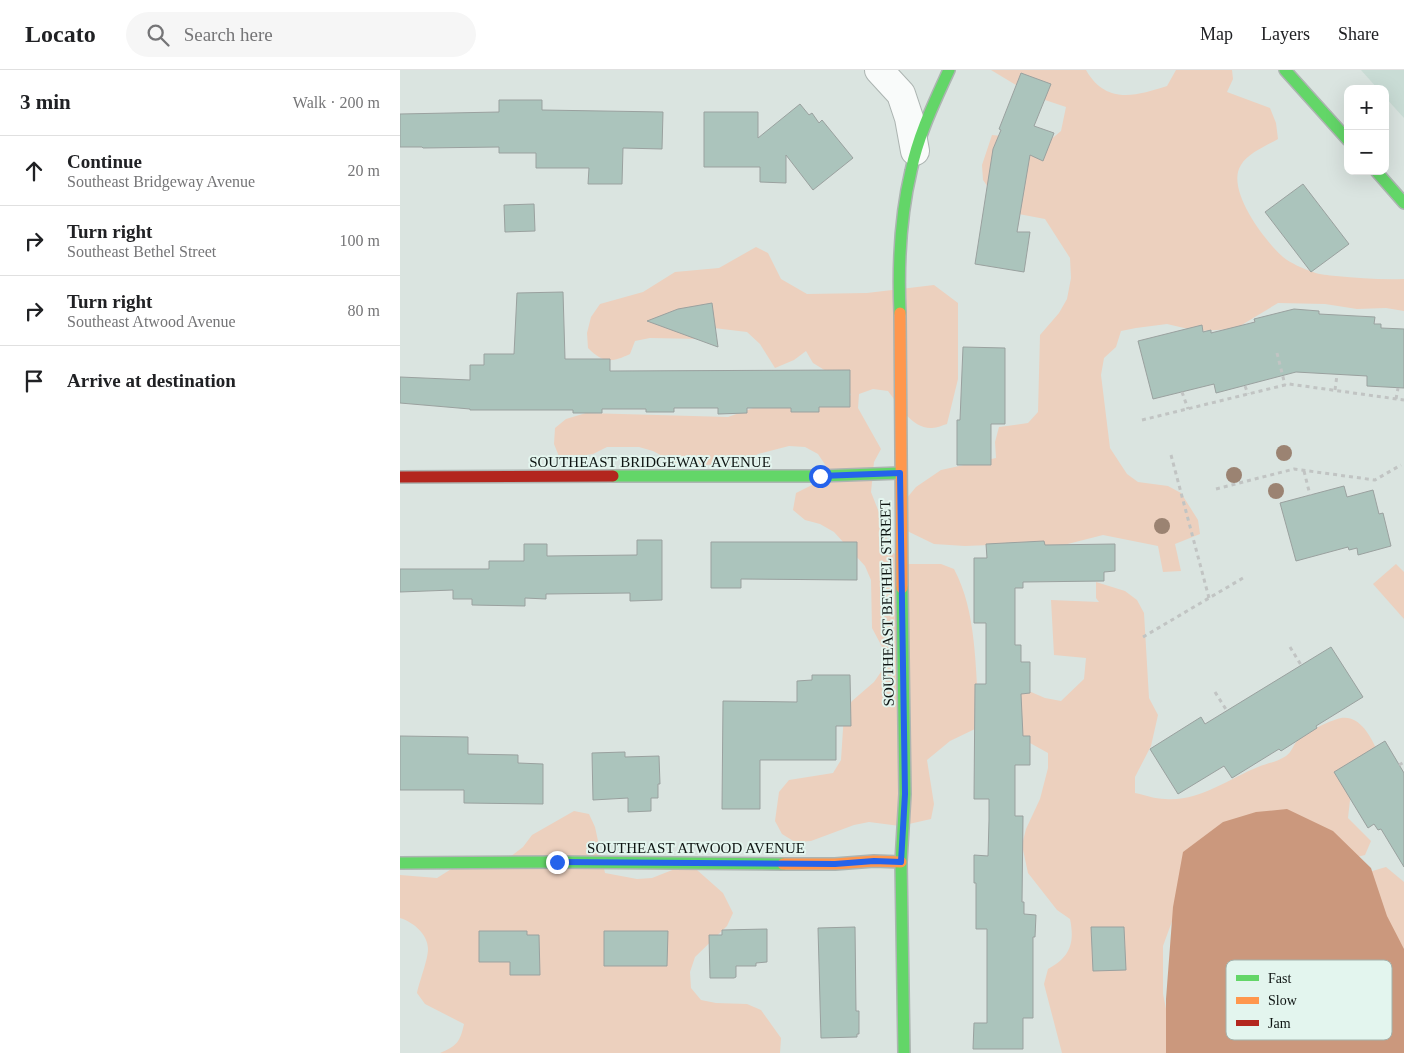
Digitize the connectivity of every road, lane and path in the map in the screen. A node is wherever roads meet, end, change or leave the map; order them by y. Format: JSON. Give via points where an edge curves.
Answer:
{"nodes":[{"id":1,"x":879,"y":70,"type":"edge"},
{"id":2,"x":949,"y":70,"type":"edge"},
{"id":3,"x":1285,"y":70,"type":"edge"},
{"id":4,"x":1344,"y":136,"type":"edge"},
{"id":5,"x":915,"y":151,"type":"junction"},
{"id":6,"x":1380,"y":175,"type":"edge"},
{"id":7,"x":1404,"y":203,"type":"edge"},
{"id":8,"x":1277,"y":354,"type":"dead end"},
{"id":9,"x":1337,"y":375,"type":"dead end"},
{"id":10,"x":1284,"y":385,"type":"junction"},
{"id":11,"x":1245,"y":386,"type":"dead end"},
{"id":12,"x":1398,"y":388,"type":"dead end"},
{"id":13,"x":1335,"y":390,"type":"junction"},
{"id":14,"x":1182,"y":392,"type":"dead end"},
{"id":15,"x":1248,"y":394,"type":"junction"},
{"id":16,"x":1396,"y":399,"type":"junction"},
{"id":17,"x":1404,"y":400,"type":"edge"},
{"id":18,"x":1188,"y":409,"type":"junction"},
{"id":19,"x":1142,"y":420,"type":"dead end"},
{"id":20,"x":1171,"y":455,"type":"dead end"},
{"id":21,"x":1401,"y":465,"type":"dead end"},
{"id":22,"x":1304,"y":470,"type":"junction"},
{"id":23,"x":900,"y":473,"type":"junction"},
{"id":24,"x":400,"y":477,"type":"edge"},
{"id":25,"x":1216,"y":489,"type":"dead end"},
{"id":26,"x":1310,"y":496,"type":"dead end"},
{"id":27,"x":1243,"y":578,"type":"dead end"},
{"id":28,"x":1209,"y":598,"type":"junction"},
{"id":29,"x":1143,"y":637,"type":"dead end"},
{"id":30,"x":1290,"y":647,"type":"dead end"},
{"id":31,"x":1301,"y":665,"type":"dead end"},
{"id":32,"x":1216,"y":692,"type":"dead end"},
{"id":33,"x":1227,"y":710,"type":"dead end"},
{"id":34,"x":1404,"y":762,"type":"edge"},
{"id":35,"x":1399,"y":764,"type":"dead end"},
{"id":36,"x":901,"y":862,"type":"junction"},
{"id":37,"x":400,"y":863,"type":"edge"},
{"id":38,"x":904,"y":1053,"type":"edge"}],
"edges":[{"from":1,"to":5,"type":"street","via":[[901,94]]},
{"from":2,"to":5,"type":"street","name":"SOUTHEAST BETHEL STREET"},
{"from":3,"to":4,"type":"street"},
{"from":5,"to":23,"type":"street","name":"SOUTHEAST BETHEL STREET","via":[[904,206],[899,291]]},
{"from":6,"to":7,"type":"street"},
{"from":8,"to":10,"type":"path"},
{"from":9,"to":13,"type":"path"},
{"from":10,"to":13,"type":"path"},
{"from":10,"to":15,"type":"path"},
{"from":11,"to":15,"type":"path"},
{"from":12,"to":16,"type":"path"},
{"from":13,"to":16,"type":"path"},
{"from":14,"to":18,"type":"path"},
{"from":15,"to":18,"type":"path"},
{"from":16,"to":17,"type":"path"},
{"from":18,"to":19,"type":"path"},
{"from":20,"to":28,"type":"path"},
{"from":21,"to":22,"type":"path","via":[[1375,480]]},
{"from":22,"to":25,"type":"path","via":[[1294,469]]},
{"from":22,"to":26,"type":"path"},
{"from":23,"to":24,"type":"street","name":"SOUTHEAST BRIDGEWAY AVENUE"},
{"from":23,"to":36,"type":"street","name":"SOUTHEAST BETHEL STREET","via":[[905,794]]},
{"from":27,"to":28,"type":"path"},
{"from":28,"to":29,"type":"path"},
{"from":30,"to":31,"type":"path"},
{"from":32,"to":33,"type":"path"},
{"from":34,"to":35,"type":"path"},
{"from":36,"to":37,"type":"street","name":"SOUTHEAST ATWOOD AVENUE"},
{"from":36,"to":38,"type":"street","name":"SOUTHEAST BETHEL STREET"}]}
